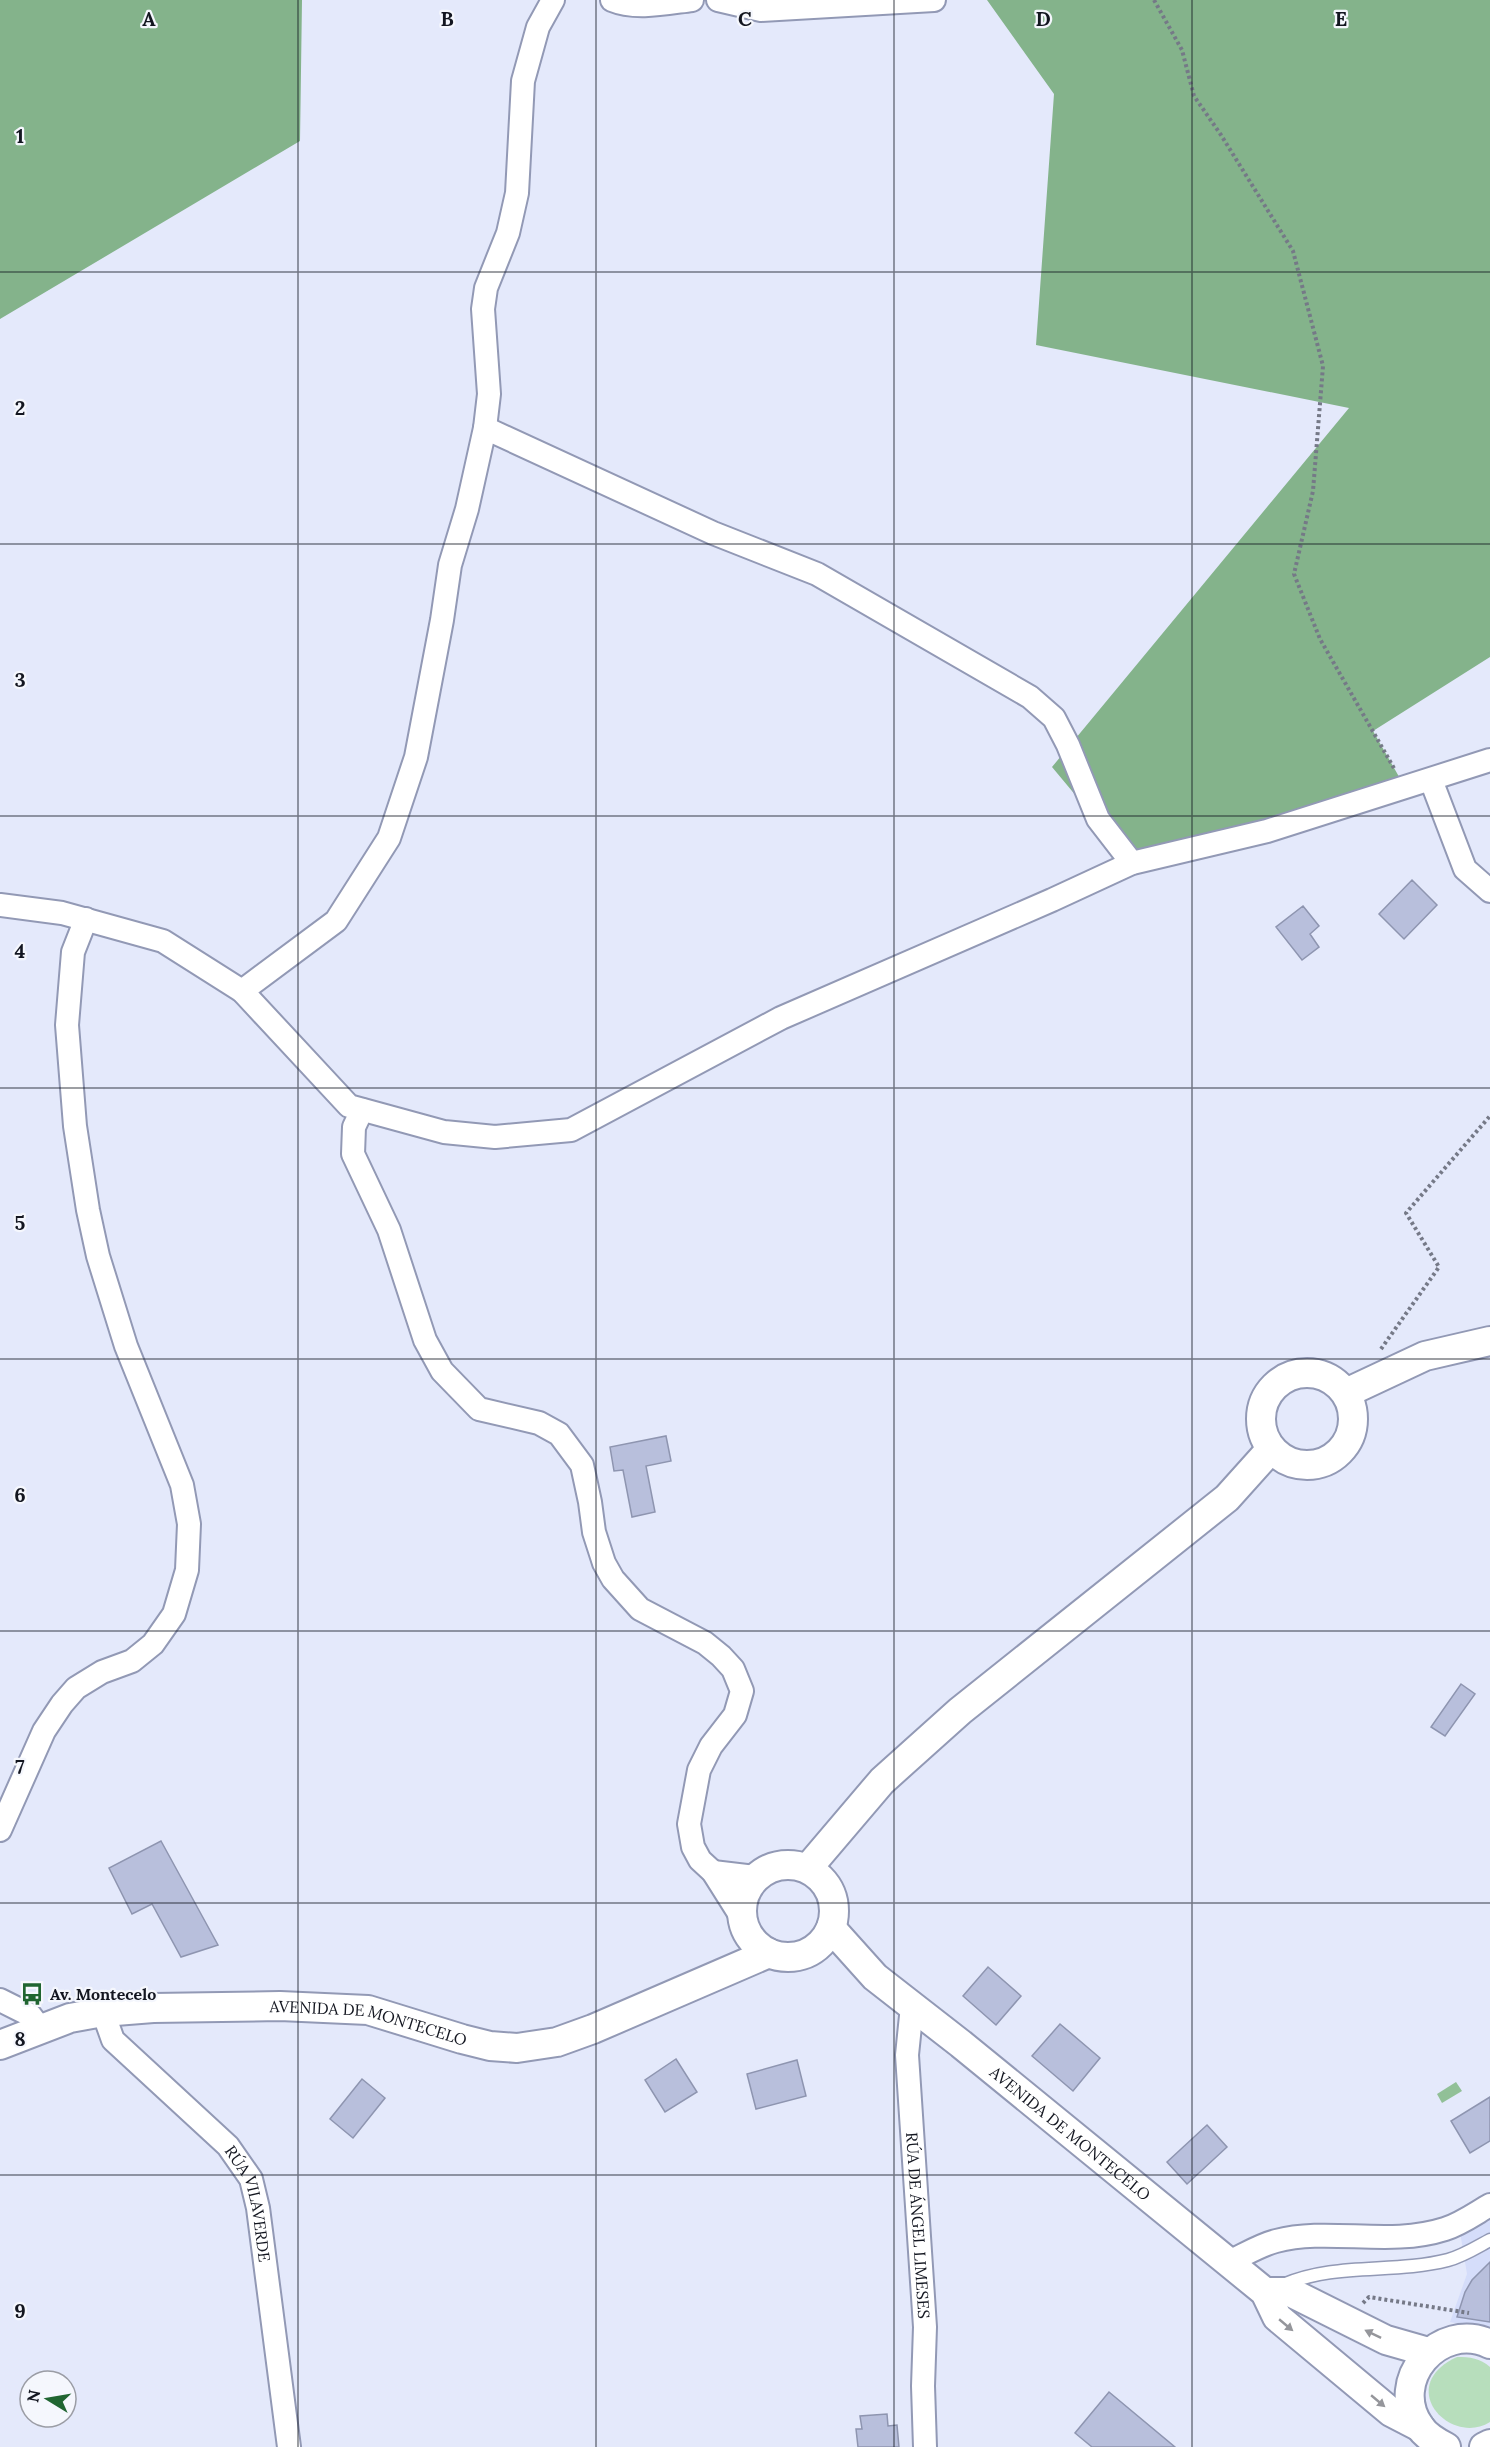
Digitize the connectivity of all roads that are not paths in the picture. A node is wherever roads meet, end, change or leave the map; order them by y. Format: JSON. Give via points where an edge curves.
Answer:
{"nodes":[{"id":1,"x":553,"y":0,"type":"edge"},
{"id":2,"x":612,"y":0,"type":"edge"},
{"id":3,"x":692,"y":0,"type":"edge"},
{"id":4,"x":718,"y":0,"type":"edge"},
{"id":5,"x":934,"y":0,"type":"edge"},
{"id":6,"x":485,"y":429,"type":"junction"},
{"id":7,"x":1490,"y":760,"type":"edge"},
{"id":8,"x":1431,"y":780,"type":"junction"},
{"id":9,"x":1132,"y":863,"type":"junction"},
{"id":10,"x":1490,"y":891,"type":"edge"},
{"id":11,"x":0,"y":905,"type":"edge"},
{"id":12,"x":86,"y":919,"type":"junction"},
{"id":13,"x":242,"y":991,"type":"junction"},
{"id":14,"x":362,"y":1110,"type":"junction"},
{"id":15,"x":1490,"y":1341,"type":"edge"},
{"id":16,"x":1346,"y":1393,"type":"junction"},
{"id":17,"x":1272,"y":1449,"type":"junction"},
{"id":18,"x":0,"y":1830,"type":"edge"},
{"id":19,"x":808,"y":1868,"type":"junction"},
{"id":20,"x":713,"y":1872,"type":"junction"},
{"id":21,"x":755,"y":1877,"type":"junction"},
{"id":22,"x":831,"y":1928,"type":"junction"},
{"id":23,"x":754,"y":1937,"type":"junction"},
{"id":24,"x":810,"y":1952,"type":"junction"},
{"id":25,"x":875,"y":1977,"type":"junction"},
{"id":26,"x":0,"y":2000,"type":"edge"},
{"id":27,"x":912,"y":2006,"type":"junction"},
{"id":28,"x":103,"y":2012,"type":"junction"},
{"id":29,"x":40,"y":2028,"type":"junction"},
{"id":30,"x":0,"y":2045,"type":"edge"},
{"id":31,"x":1490,"y":2205,"type":"edge"},
{"id":32,"x":1490,"y":2240,"type":"edge"},
{"id":33,"x":1229,"y":2262,"type":"junction"},
{"id":34,"x":1265,"y":2292,"type":"junction"},
{"id":35,"x":1490,"y":2344,"type":"edge"},
{"id":36,"x":1428,"y":2352,"type":"junction"},
{"id":37,"x":1420,"y":2427,"type":"junction"},
{"id":38,"x":1490,"y":2444,"type":"edge"},
{"id":39,"x":289,"y":2447,"type":"edge"},
{"id":40,"x":925,"y":2447,"type":"edge"},
{"id":41,"x":1446,"y":2447,"type":"edge"},
{"id":42,"x":1484,"y":2447,"type":"edge"}],
"edges":[{"from":1,"to":6,"type":"street","via":[[538,27],[523,81],[517,193],[486,288],[483,309],[489,394]]},
{"from":2,"to":3,"type":"street","via":[[658,5]]},
{"from":4,"to":5,"type":"street","via":[[761,10]]},
{"from":6,"to":9,"type":"street","via":[[713,533],[817,574],[1030,697],[1054,718],[1098,819]]},
{"from":6,"to":13,"type":"street","via":[[450,565],[416,758],[389,838],[336,921]]},
{"from":7,"to":8,"type":"street"},
{"from":8,"to":9,"type":"street","via":[[1267,831]]},
{"from":8,"to":10,"type":"street","via":[[1465,868]]},
{"from":9,"to":14,"type":"street","via":[[781,1018],[571,1130],[495,1137],[444,1132]]},
{"from":11,"to":12,"type":"street"},
{"from":12,"to":13,"type":"street","via":[[163,941]]},
{"from":12,"to":18,"type":"street","via":[[73,952],[67,1025],[75,1126],[88,1210],[126,1346],[182,1485],[189,1524],[187,1570],[174,1614],[153,1644],[132,1661],[102,1672],[76,1688],[62,1704],[44,1731]]},
{"from":13,"to":14,"type":"street","via":[[349,1106]]},
{"from":14,"to":20,"type":"street","via":[[354,1127],[353,1154],[389,1230],[425,1340],[442,1371],[479,1409],[539,1423],[559,1434],[582,1465],[594,1532],[613,1579],[640,1609],[705,1643],[733,1669],[742,1691],[735,1714],[699,1770],[689,1824],[700,1860]]},
{"from":15,"to":16,"type":"street","via":[[1425,1356]]},
{"from":16,"to":17,"type":"street","via":[[1353,1407],[1354,1423],[1341,1452],[1314,1466],[1283,1460]]},
{"from":16,"to":17,"type":"street","via":[[1322,1375],[1293,1375],[1279,1382],[1269,1393],[1261,1422]]},
{"from":17,"to":19,"type":"street","via":[[1227,1498],[960,1711],[882,1781]]},
{"from":19,"to":21,"type":"street","via":[[780,1864]]},
{"from":19,"to":22,"type":"street","via":[[831,1893]]},
{"from":20,"to":21,"type":"street"},
{"from":20,"to":23,"type":"street"},
{"from":21,"to":23,"type":"street","via":[[742,1903]]},
{"from":22,"to":24,"type":"street"},
{"from":22,"to":25,"type":"street","name":"AVENIDA DE MONTECELO"},
{"from":23,"to":24,"type":"street","via":[[790,1957]]},
{"from":23,"to":28,"type":"street","name":"AVENIDA DE MONTECELO","via":[[727,1972],[593,2029],[557,2042],[517,2048],[490,2046],[368,2010],[348,2008],[246,2006]]},
{"from":24,"to":25,"type":"street","name":"AVENIDA DE MONTECELO"},
{"from":25,"to":27,"type":"street","name":"AVENIDA DE MONTECELO"},
{"from":26,"to":29,"type":"street","via":[[30,2015]]},
{"from":27,"to":33,"type":"street","name":"AVENIDA DE MONTECELO"},
{"from":27,"to":40,"type":"street","name":"RÚA DE ÁNGEL LIMESES","via":[[907,2055],[925,2327]]},
{"from":28,"to":29,"type":"street","name":"AVENIDA DE MONTECELO"},
{"from":28,"to":39,"type":"street","name":"RÚA VILAVERDE","via":[[113,2040],[228,2146],[251,2179]]},
{"from":29,"to":30,"type":"street","name":"AVENIDA DE MONTECELO"},
{"from":31,"to":33,"type":"street","via":[[1447,2229],[1372,2239],[1304,2237],[1274,2241]]},
{"from":32,"to":34,"type":"lane","via":[[1449,2260],[1319,2273]]},
{"from":33,"to":34,"type":"street","name":"AVENIDA DE MONTECELO"},
{"from":36,"to":34,"type":"street","one_way":true,"via":[[1386,2340],[1290,2292]]},
{"from":34,"to":37,"type":"street","name":"AVENIDA DE MONTECELO","one_way":true,"via":[[1277,2317],[1392,2412]]},
{"from":35,"to":36,"type":"street","via":[[1462,2338],[1444,2342]]},
{"from":36,"to":37,"type":"street","via":[[1416,2368],[1410,2388],[1411,2409]]},
{"from":37,"to":41,"type":"street","name":"AVENIDA DE MONTECELO"},
{"from":38,"to":42,"type":"street"}]}
